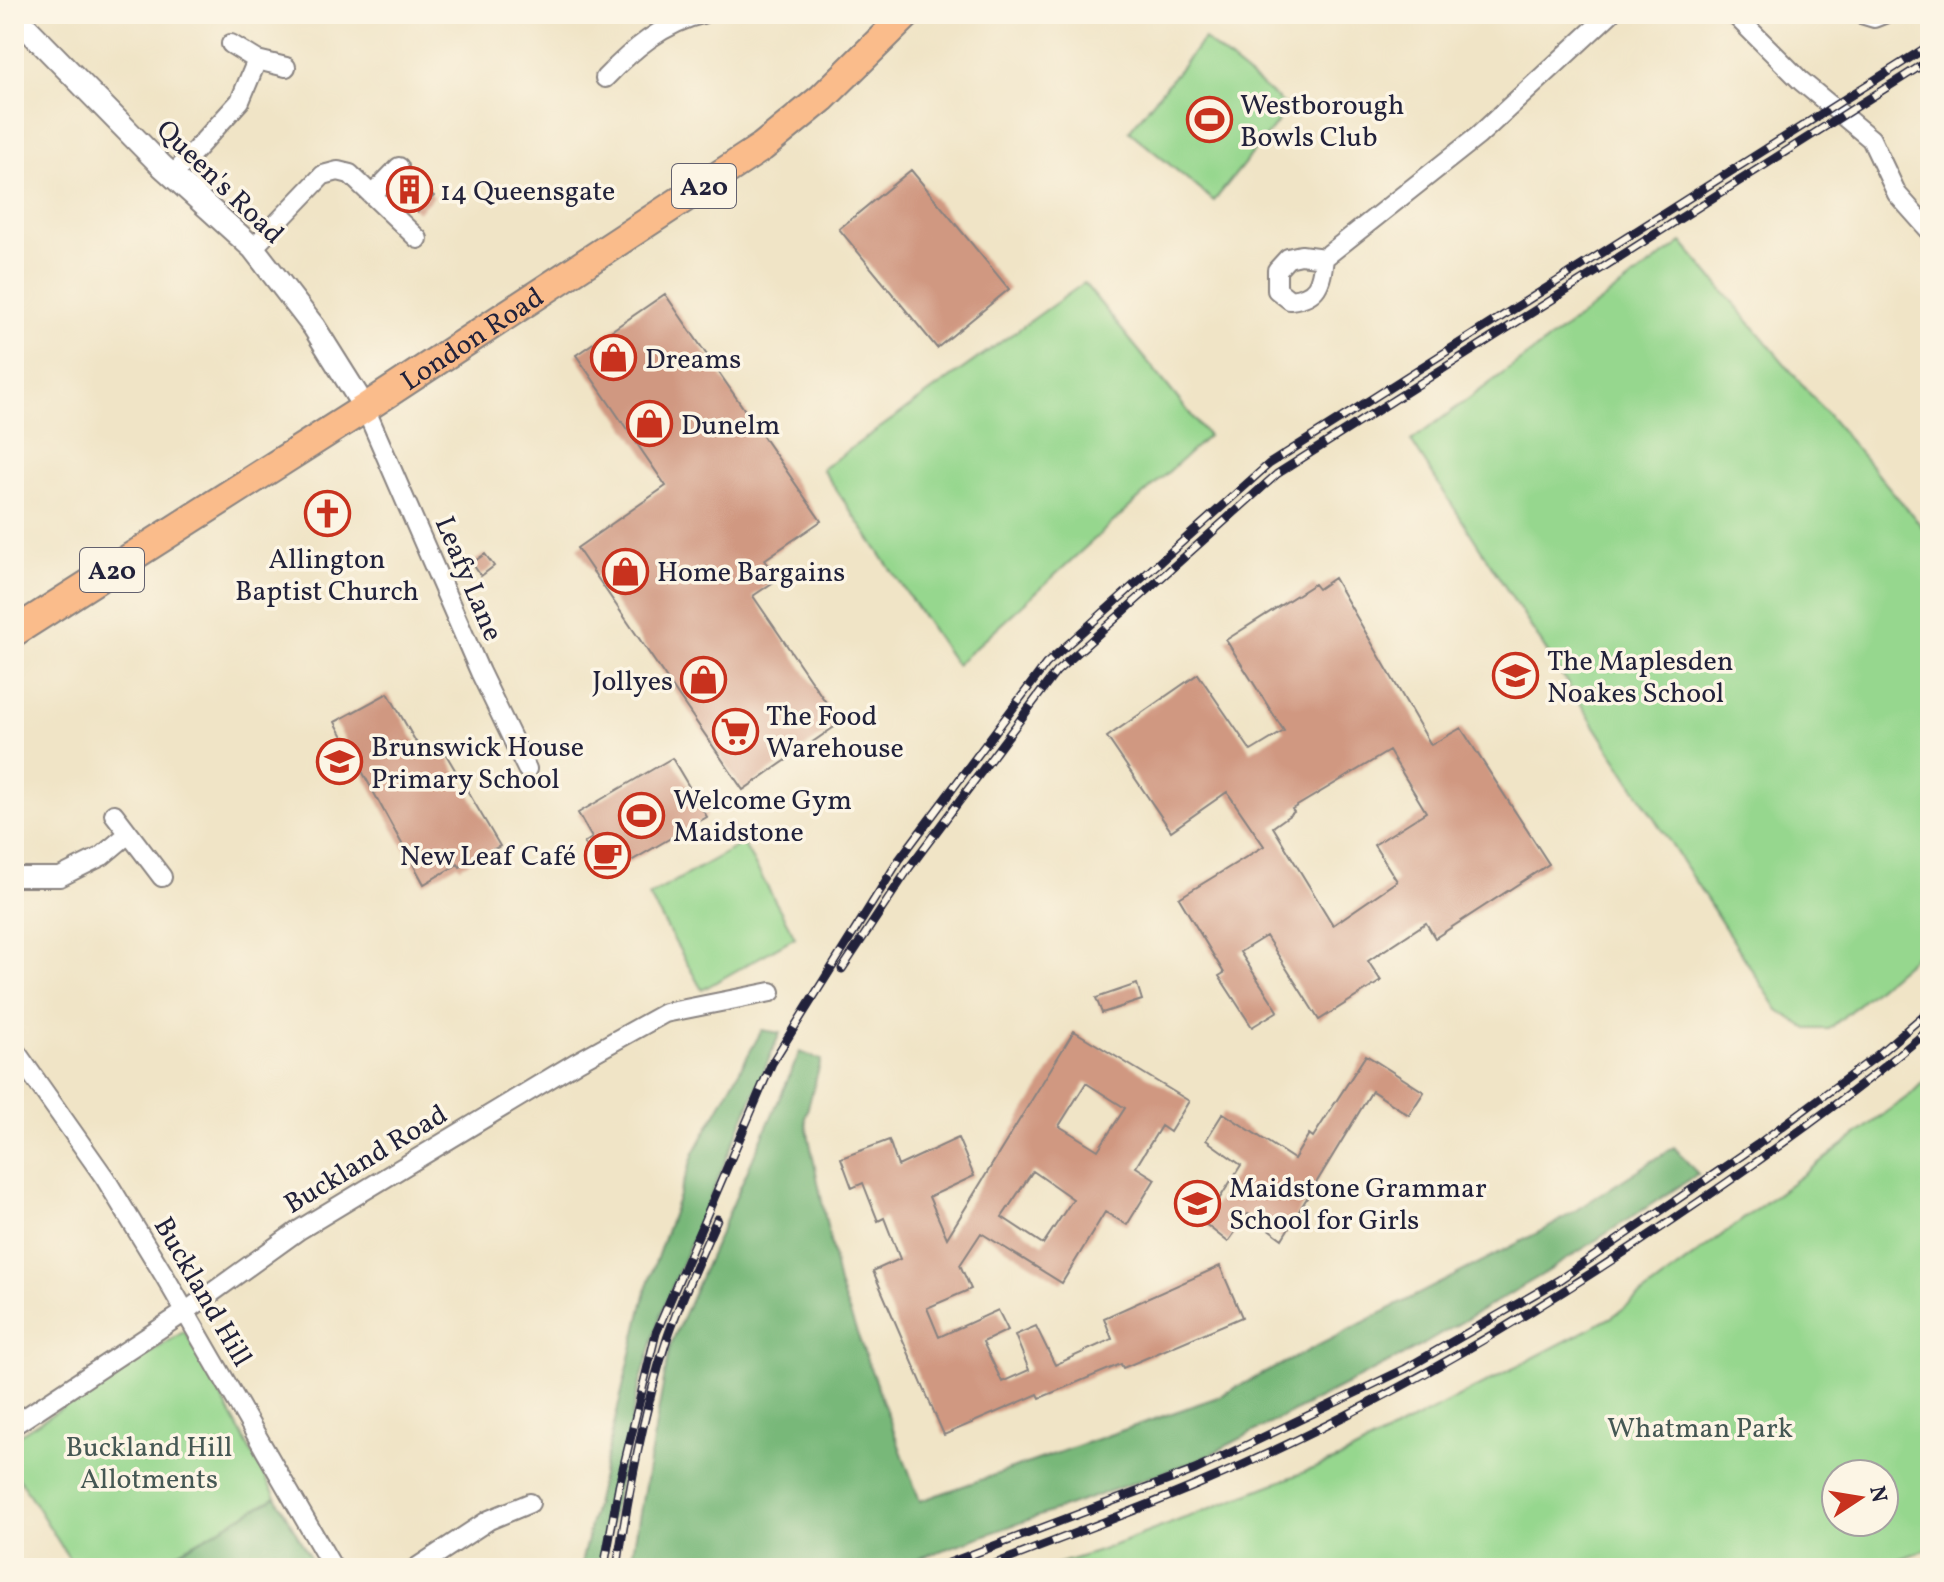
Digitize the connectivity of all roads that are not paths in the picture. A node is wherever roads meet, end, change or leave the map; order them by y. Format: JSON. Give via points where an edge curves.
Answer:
{"nodes":[{"id":1,"x":702,"y":14,"type":"edge"},
{"id":2,"x":907,"y":14,"type":"edge"},
{"id":3,"x":1610,"y":14,"type":"edge"},
{"id":4,"x":1734,"y":14,"type":"edge"},
{"id":5,"x":1861,"y":14,"type":"edge"},
{"id":6,"x":1884,"y":14,"type":"edge"},
{"id":7,"x":14,"y":15,"type":"edge"},
{"id":8,"x":231,"y":44,"type":"dead end"},
{"id":9,"x":257,"y":60,"type":"junction"},
{"id":10,"x":286,"y":67,"type":"dead end"},
{"id":11,"x":605,"y":78,"type":"dead end"},
{"id":12,"x":399,"y":167,"type":"dead end"},
{"id":13,"x":172,"y":176,"type":"junction"},
{"id":14,"x":372,"y":195,"type":"junction"},
{"id":15,"x":1930,"y":231,"type":"edge"},
{"id":16,"x":418,"y":239,"type":"dead end"},
{"id":17,"x":253,"y":248,"type":"junction"},
{"id":18,"x":1324,"y":258,"type":"dead end"},
{"id":19,"x":365,"y":408,"type":"junction"},
{"id":20,"x":14,"y":632,"type":"edge"},
{"id":21,"x":527,"y":769,"type":"dead end"},
{"id":22,"x":114,"y":814,"type":"dead end"},
{"id":23,"x":127,"y":835,"type":"junction"},
{"id":24,"x":14,"y":877,"type":"edge"},
{"id":25,"x":162,"y":877,"type":"dead end"},
{"id":26,"x":771,"y":992,"type":"dead end"},
{"id":27,"x":14,"y":1049,"type":"edge"},
{"id":28,"x":185,"y":1312,"type":"junction"},
{"id":29,"x":14,"y":1425,"type":"edge"},
{"id":30,"x":530,"y":1503,"type":"dead end"},
{"id":31,"x":333,"y":1568,"type":"edge"},
{"id":32,"x":416,"y":1568,"type":"edge"}],
"edges":[{"from":1,"to":11,"type":"street","via":[[683,19],[634,49]]},
{"from":2,"to":19,"type":"main road","name":"London Road","number":"A20","via":[[822,98],[762,147]]},
{"from":3,"to":18,"type":"street","via":[[1478,136]]},
{"from":4,"to":15,"type":"street","via":[[1801,81],[1871,139],[1897,194]]},
{"from":5,"to":6,"type":"street"},
{"from":7,"to":13,"type":"street","name":"Queen's Road"},
{"from":8,"to":9,"type":"street"},
{"from":9,"to":10,"type":"street"},
{"from":9,"to":13,"type":"street","via":[[240,101]]},
{"from":12,"to":14,"type":"street"},
{"from":13,"to":17,"type":"street","name":"Queen's Road"},
{"from":14,"to":16,"type":"street"},
{"from":14,"to":17,"type":"street","via":[[350,174],[323,175]]},
{"from":17,"to":19,"type":"street","name":"Queen's Road","via":[[314,327]]},
{"from":19,"to":20,"type":"main road","name":"London Road","number":"A20"},
{"from":19,"to":21,"type":"street","name":"Leafy Lane"},
{"from":22,"to":23,"type":"street"},
{"from":23,"to":24,"type":"street","via":[[102,856],[60,877]]},
{"from":23,"to":25,"type":"street"},
{"from":26,"to":28,"type":"street","name":"Buckland Road","via":[[665,1013],[299,1230]]},
{"from":27,"to":28,"type":"street","name":"Buckland Hill","via":[[105,1178]]},
{"from":28,"to":29,"type":"street","name":"Buckland Road"},
{"from":28,"to":31,"type":"street","name":"Buckland Hill"},
{"from":30,"to":32,"type":"street","via":[[489,1520]]}]}
